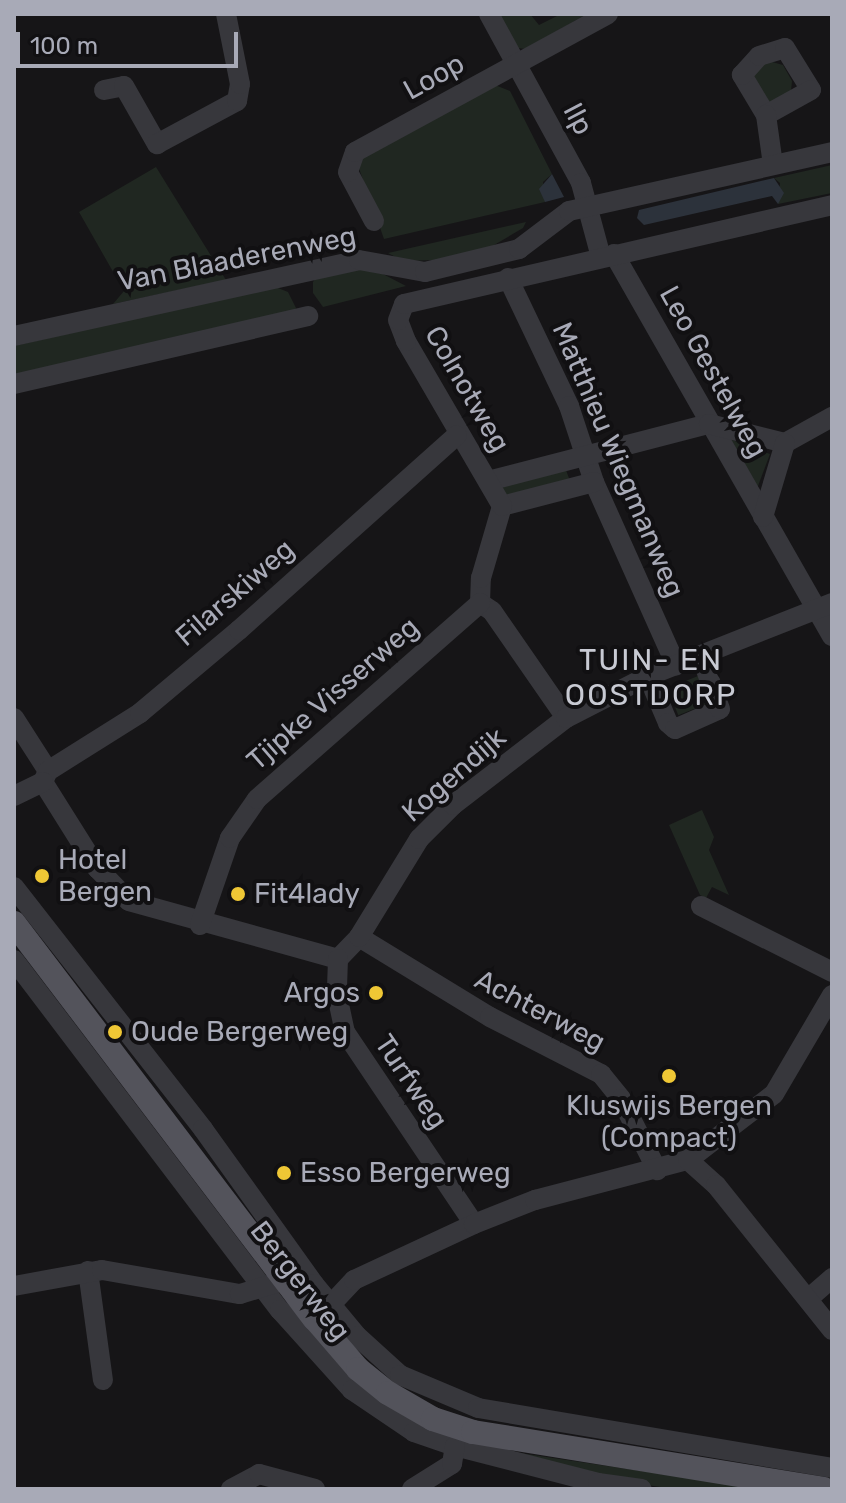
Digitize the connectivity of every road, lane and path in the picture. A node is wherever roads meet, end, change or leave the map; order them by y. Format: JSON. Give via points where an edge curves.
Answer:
{"nodes":[{"id":1,"x":226,"y":14,"type":"edge"},
{"id":2,"x":489,"y":14,"type":"edge"},
{"id":3,"x":608,"y":14,"type":"edge"},
{"id":4,"x":517,"y":64,"type":"junction"},
{"id":5,"x":104,"y":90,"type":"dead end"},
{"id":6,"x":766,"y":115,"type":"dead end"},
{"id":7,"x":832,"y":152,"type":"edge"},
{"id":8,"x":773,"y":165,"type":"junction"},
{"id":9,"x":832,"y":205,"type":"edge"},
{"id":10,"x":588,"y":206,"type":"junction"},
{"id":11,"x":374,"y":221,"type":"dead end"},
{"id":12,"x":608,"y":255,"type":"junction"},
{"id":13,"x":508,"y":278,"type":"junction"},
{"id":14,"x":308,"y":316,"type":"dead end"},
{"id":15,"x":14,"y":336,"type":"edge"},
{"id":16,"x":14,"y":384,"type":"edge"},
{"id":17,"x":832,"y":417,"type":"edge"},
{"id":18,"x":709,"y":424,"type":"junction"},
{"id":19,"x":457,"y":435,"type":"junction"},
{"id":20,"x":785,"y":443,"type":"junction"},
{"id":21,"x":583,"y":455,"type":"junction"},
{"id":22,"x":488,"y":481,"type":"junction"},
{"id":23,"x":594,"y":482,"type":"junction"},
{"id":24,"x":502,"y":506,"type":"junction"},
{"id":25,"x":763,"y":517,"type":"junction"},
{"id":26,"x":480,"y":603,"type":"junction"},
{"id":27,"x":826,"y":606,"type":"edge"},
{"id":28,"x":832,"y":636,"type":"edge"},
{"id":29,"x":701,"y":656,"type":"junction"},
{"id":30,"x":676,"y":665,"type":"junction"},
{"id":31,"x":648,"y":676,"type":"junction"},
{"id":32,"x":14,"y":718,"type":"edge"},
{"id":33,"x":566,"y":718,"type":"junction"},
{"id":34,"x":46,"y":777,"type":"junction"},
{"id":35,"x":14,"y":796,"type":"edge"},
{"id":36,"x":14,"y":887,"type":"edge"},
{"id":37,"x":701,"y":906,"type":"dead end"},
{"id":38,"x":14,"y":923,"type":"edge"},
{"id":39,"x":200,"y":925,"type":"junction"},
{"id":40,"x":359,"y":937,"type":"junction"},
{"id":41,"x":338,"y":959,"type":"junction"},
{"id":42,"x":14,"y":960,"type":"edge"},
{"id":43,"x":832,"y":972,"type":"edge"},
{"id":44,"x":832,"y":995,"type":"edge"},
{"id":45,"x":688,"y":1160,"type":"junction"},
{"id":46,"x":657,"y":1170,"type":"junction"},
{"id":47,"x":235,"y":1172,"type":"junction"},
{"id":48,"x":204,"y":1174,"type":"junction"},
{"id":49,"x":474,"y":1224,"type":"junction"},
{"id":50,"x":279,"y":1231,"type":"junction"},
{"id":51,"x":88,"y":1271,"type":"junction"},
{"id":52,"x":274,"y":1277,"type":"junction"},
{"id":53,"x":832,"y":1278,"type":"edge"},
{"id":54,"x":14,"y":1286,"type":"edge"},
{"id":55,"x":808,"y":1299,"type":"junction"},
{"id":56,"x":324,"y":1312,"type":"junction"},
{"id":57,"x":832,"y":1330,"type":"edge"},
{"id":58,"x":103,"y":1380,"type":"dead end"},
{"id":59,"x":455,"y":1446,"type":"junction"},
{"id":60,"x":832,"y":1468,"type":"edge"},
{"id":61,"x":597,"y":1486,"type":"edge"},
{"id":62,"x":231,"y":1489,"type":"edge"},
{"id":63,"x":315,"y":1489,"type":"edge"},
{"id":64,"x":412,"y":1489,"type":"edge"},
{"id":65,"x":642,"y":1489,"type":"edge"},
{"id":66,"x":823,"y":1489,"type":"edge"}],
"edges":[{"from":1,"to":5,"type":"street","via":[[240,84],[237,101],[157,144],[124,86]]},
{"from":2,"to":4,"type":"street","name":"Ilp"},
{"from":3,"to":4,"type":"street","name":"Loop"},
{"from":4,"to":10,"type":"street","name":"Ilp","via":[[581,183]]},
{"from":4,"to":11,"type":"street","name":"Loop","via":[[355,152],[348,172]]},
{"from":6,"to":8,"type":"street"},
{"from":7,"to":8,"type":"street","name":"Van Blaaderenweg"},
{"from":8,"to":10,"type":"street","name":"Van Blaaderenweg"},
{"from":9,"to":12,"type":"street"},
{"from":10,"to":12,"type":"street","name":"Ilp"},
{"from":10,"to":15,"type":"street","name":"Van Blaaderenweg","via":[[554,218],[519,249],[425,272],[359,260]]},
{"from":12,"to":13,"type":"street"},
{"from":12,"to":18,"type":"street","name":"Leo Gestelweg"},
{"from":13,"to":19,"type":"street","name":"Colnotweg","via":[[409,299],[400,309],[399,326]]},
{"from":13,"to":21,"type":"street","name":"Matthieu Wiegmanweg","via":[[569,406]]},
{"from":14,"to":16,"type":"street"},
{"from":17,"to":20,"type":"street"},
{"from":18,"to":20,"type":"street"},
{"from":18,"to":21,"type":"street"},
{"from":18,"to":25,"type":"street","name":"Leo Gestelweg"},
{"from":19,"to":22,"type":"street","name":"Colnotweg"},
{"from":19,"to":34,"type":"street","name":"Filarskiweg","via":[[140,713]]},
{"from":20,"to":25,"type":"street","name":"Leo Gestelweg"},
{"from":21,"to":22,"type":"street"},
{"from":21,"to":23,"type":"street","name":"Matthieu Wiegmanweg"},
{"from":22,"to":24,"type":"street","name":"Colnotweg"},
{"from":23,"to":24,"type":"street"},
{"from":23,"to":30,"type":"street","name":"Matthieu Wiegmanweg"},
{"from":24,"to":26,"type":"street","via":[[481,578]]},
{"from":25,"to":27,"type":"street","name":"Leo Gestelweg"},
{"from":26,"to":33,"type":"street","via":[[492,611]]},
{"from":26,"to":39,"type":"street","name":"Tjipke Visserweg","via":[[257,799],[230,838]]},
{"from":27,"to":28,"type":"street","name":"Leo Gestelweg"},
{"from":27,"to":29,"type":"street","name":"Kogendijk"},
{"from":29,"to":30,"type":"street","name":"Kogendijk"},
{"from":29,"to":31,"type":"street","via":[[720,709],[675,729]]},
{"from":30,"to":31,"type":"street","name":"Kogendijk"},
{"from":31,"to":33,"type":"street","name":"Kogendijk"},
{"from":32,"to":34,"type":"street"},
{"from":33,"to":40,"type":"street","name":"Kogendijk","via":[[453,805],[419,839]]},
{"from":34,"to":35,"type":"street","name":"Filarskiweg"},
{"from":34,"to":39,"type":"street","via":[[112,888],[129,901]]},
{"from":36,"to":47,"type":"street","name":"Bergerweg"},
{"from":37,"to":43,"type":"street"},
{"from":38,"to":48,"type":"main road","name":"Bergerweg"},
{"from":39,"to":41,"type":"street"},
{"from":40,"to":41,"type":"street","name":"Kogendijk"},
{"from":40,"to":46,"type":"street","name":"Achterweg","via":[[490,1017],[601,1074],[621,1099]]},
{"from":41,"to":49,"type":"street","name":"Turfweg","via":[[337,995],[345,1032]]},
{"from":42,"to":52,"type":"street","name":"Bergerweg"},
{"from":44,"to":45,"type":"street","via":[[770,1099]]},
{"from":45,"to":46,"type":"street"},
{"from":45,"to":55,"type":"street","via":[[716,1185]]},
{"from":46,"to":49,"type":"street","via":[[535,1200]]},
{"from":47,"to":48,"type":"street"},
{"from":47,"to":50,"type":"street","name":"Bergerweg"},
{"from":48,"to":52,"type":"main road","name":"Bergerweg"},
{"from":49,"to":56,"type":"street","via":[[354,1280]]},
{"from":50,"to":52,"type":"street","name":"Bergerweg"},
{"from":50,"to":56,"type":"street","name":"Bergerweg","via":[[314,1284]]},
{"from":51,"to":52,"type":"street","via":[[134,1272],[240,1294]]},
{"from":51,"to":54,"type":"street"},
{"from":51,"to":58,"type":"street"},
{"from":52,"to":56,"type":"main road","name":"Bergerweg"},
{"from":52,"to":59,"type":"street","name":"Bergerweg","via":[[280,1310],[369,1403],[414,1432]]},
{"from":53,"to":55,"type":"street"},
{"from":55,"to":57,"type":"street"},
{"from":56,"to":60,"type":"street","name":"Bergerweg","via":[[400,1375],[453,1400],[511,1415]]},
{"from":56,"to":66,"type":"main road","name":"Bergerweg","via":[[377,1385],[415,1410],[454,1426]]},
{"from":59,"to":61,"type":"street","name":"Bergerweg"},
{"from":59,"to":64,"type":"street","via":[[452,1464]]},
{"from":61,"to":65,"type":"street","name":"Bergerweg"},
{"from":62,"to":63,"type":"street","via":[[259,1474]]}]}
